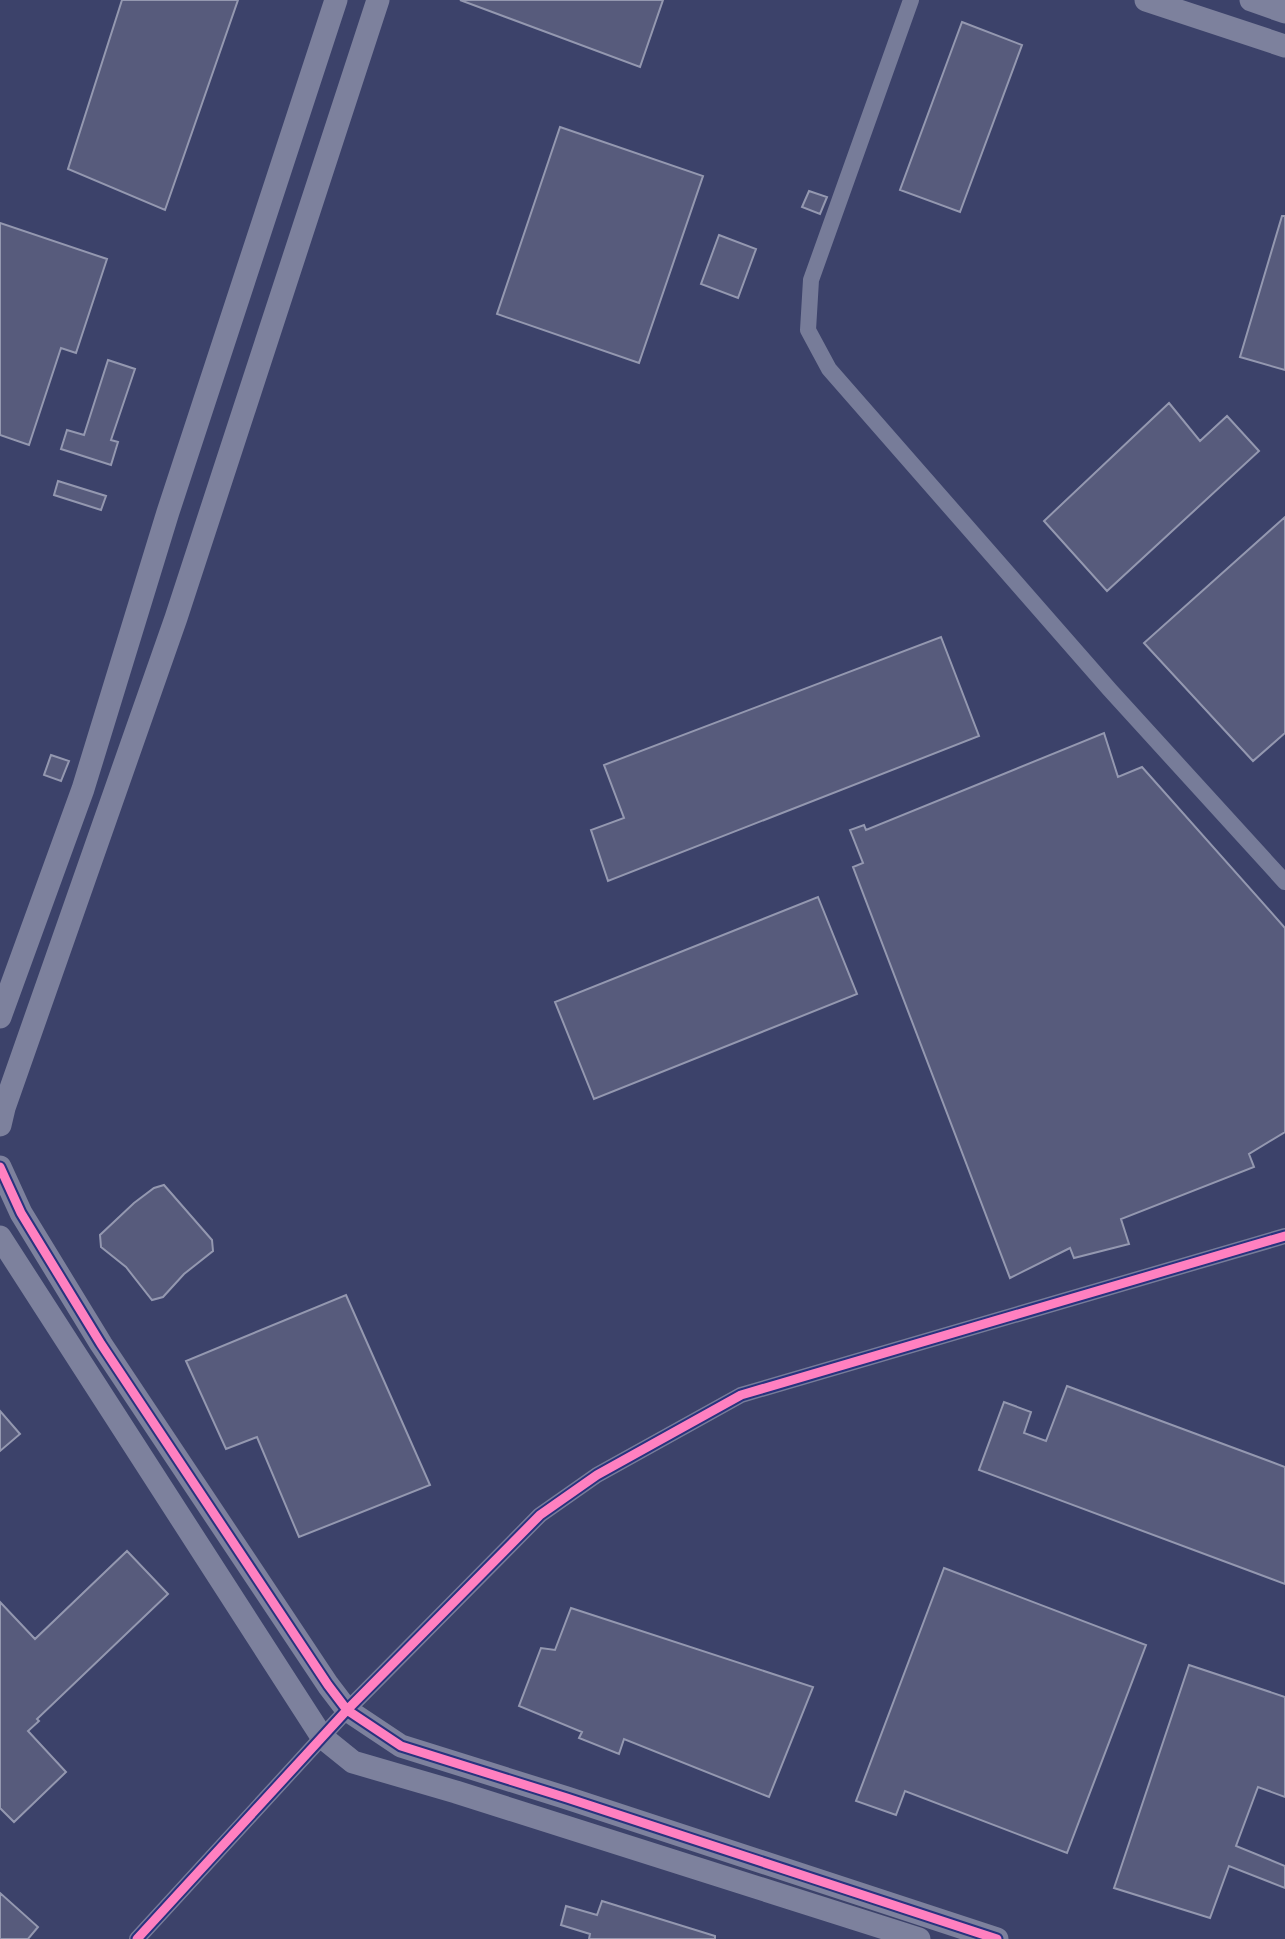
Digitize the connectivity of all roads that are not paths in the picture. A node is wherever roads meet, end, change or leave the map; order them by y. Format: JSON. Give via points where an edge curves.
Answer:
{"nodes":[{"id":1,"x":337,"y":0,"type":"edge"},
{"id":2,"x":378,"y":0,"type":"edge"},
{"id":3,"x":911,"y":0,"type":"edge"},
{"id":4,"x":1146,"y":0,"type":"edge"},
{"id":5,"x":1251,"y":0,"type":"edge"},
{"id":6,"x":1285,"y":12,"type":"edge"},
{"id":7,"x":1285,"y":46,"type":"edge"},
{"id":8,"x":1285,"y":882,"type":"edge"},
{"id":9,"x":0,"y":1017,"type":"edge"},
{"id":10,"x":0,"y":1125,"type":"edge"},
{"id":11,"x":0,"y":1167,"type":"edge"},
{"id":12,"x":1285,"y":1236,"type":"edge"},
{"id":13,"x":0,"y":1237,"type":"edge"},
{"id":14,"x":346,"y":1710,"type":"junction"},
{"id":15,"x":322,"y":1737,"type":"junction"},
{"id":16,"x":137,"y":1939,"type":"edge"},
{"id":17,"x":919,"y":1939,"type":"edge"},
{"id":18,"x":997,"y":1939,"type":"edge"}],
"edges":[{"from":1,"to":9,"type":"street","via":[[168,512],[83,789]]},
{"from":2,"to":10,"type":"street","via":[[176,618]]},
{"from":3,"to":8,"type":"street","via":[[811,280],[808,330],[828,369]]},
{"from":4,"to":7,"type":"street"},
{"from":5,"to":6,"type":"street"},
{"from":11,"to":14,"type":"street","via":[[21,1213],[102,1344]]},
{"from":12,"to":14,"type":"street","via":[[741,1395],[597,1475],[540,1515]]},
{"from":13,"to":15,"type":"street"},
{"from":14,"to":15,"type":"street"},
{"from":14,"to":18,"type":"street","via":[[401,1746]]},
{"from":15,"to":16,"type":"street"},
{"from":15,"to":17,"type":"street","via":[[353,1762]]}]}
